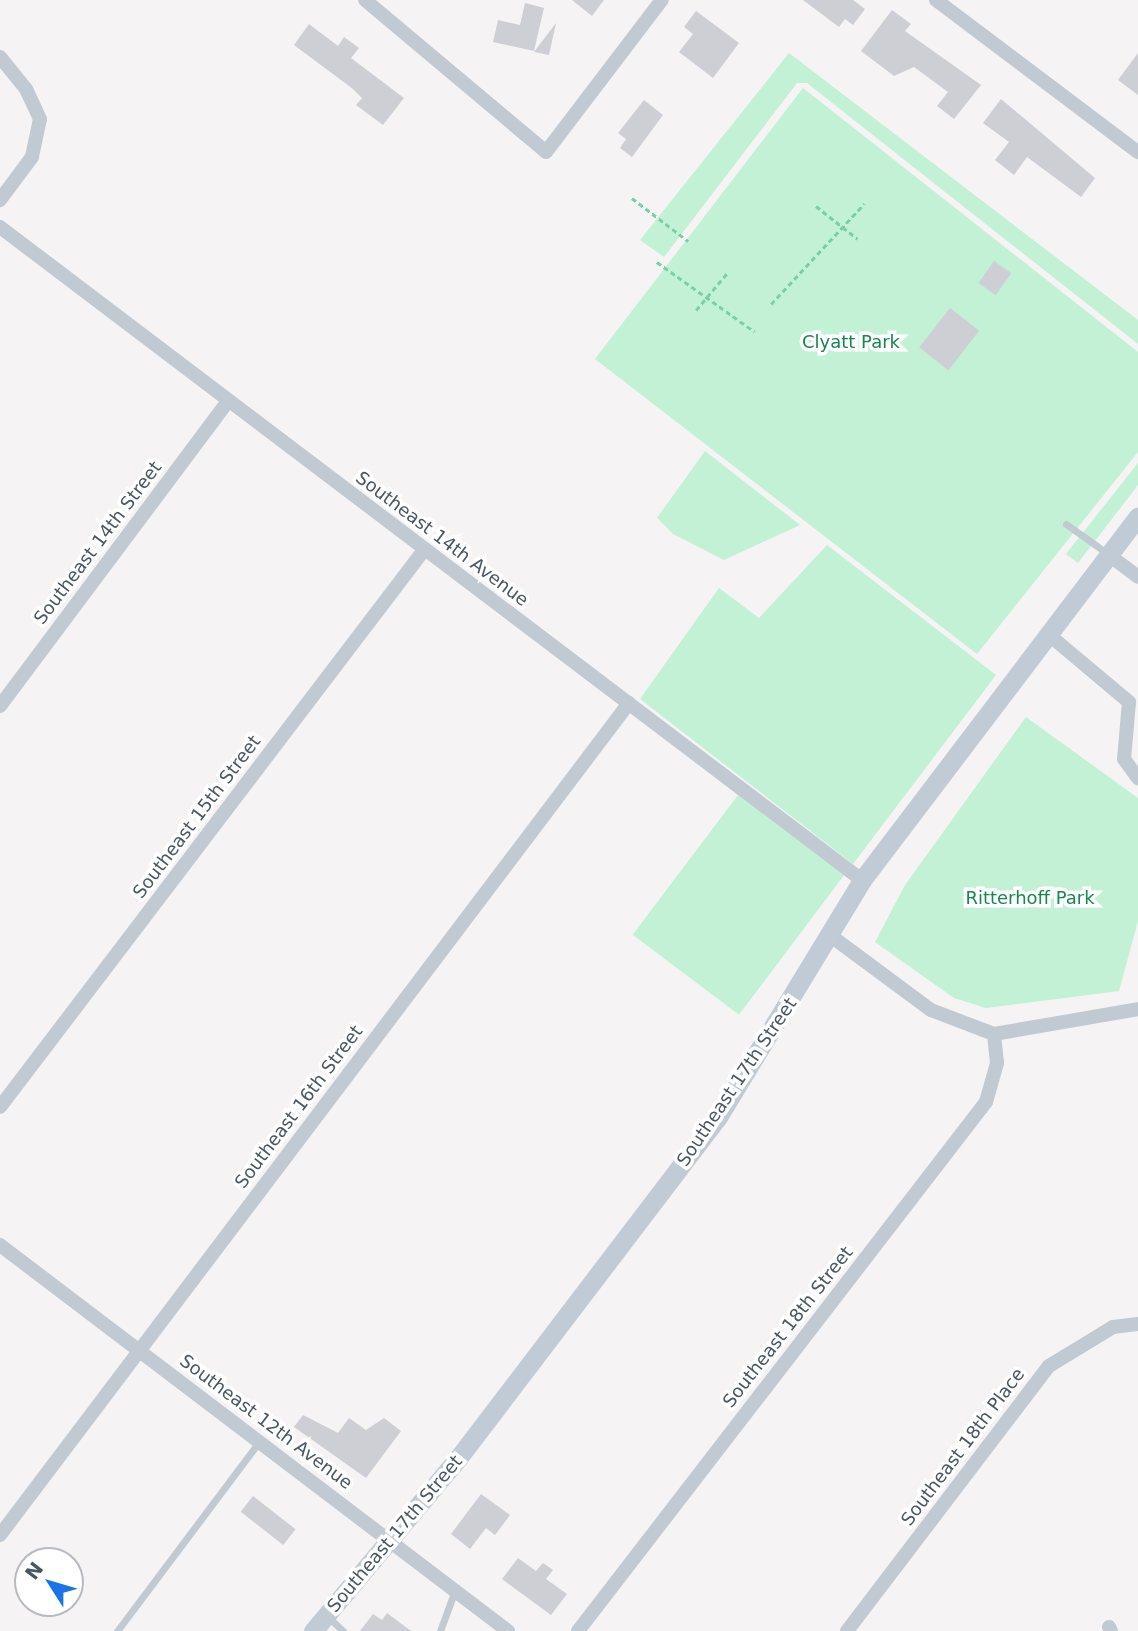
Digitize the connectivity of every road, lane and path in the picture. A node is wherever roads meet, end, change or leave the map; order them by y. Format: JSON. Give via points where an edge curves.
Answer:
{"nodes":[{"id":1,"x":365,"y":0,"type":"edge"},
{"id":2,"x":662,"y":0,"type":"edge"},
{"id":3,"x":936,"y":0,"type":"edge"},
{"id":4,"x":0,"y":57,"type":"edge"},
{"id":5,"x":1138,"y":152,"type":"edge"},
{"id":6,"x":632,"y":198,"type":"dead end"},
{"id":7,"x":0,"y":200,"type":"edge"},
{"id":8,"x":864,"y":204,"type":"dead end"},
{"id":9,"x":816,"y":206,"type":"dead end"},
{"id":10,"x":842,"y":226,"type":"junction"},
{"id":11,"x":0,"y":227,"type":"edge"},
{"id":12,"x":858,"y":239,"type":"dead end"},
{"id":13,"x":688,"y":241,"type":"dead end"},
{"id":14,"x":657,"y":262,"type":"dead end"},
{"id":15,"x":728,"y":272,"type":"dead end"},
{"id":16,"x":706,"y":297,"type":"junction"},
{"id":17,"x":771,"y":304,"type":"dead end"},
{"id":18,"x":695,"y":310,"type":"dead end"},
{"id":19,"x":755,"y":332,"type":"dead end"},
{"id":20,"x":227,"y":403,"type":"junction"},
{"id":21,"x":1138,"y":517,"type":"edge"},
{"id":22,"x":1066,"y":524,"type":"dead end"},
{"id":23,"x":424,"y":550,"type":"junction"},
{"id":24,"x":1109,"y":555,"type":"junction"},
{"id":25,"x":1138,"y":577,"type":"edge"},
{"id":26,"x":1048,"y":634,"type":"junction"},
{"id":27,"x":1134,"y":700,"type":"edge"},
{"id":28,"x":629,"y":703,"type":"junction"},
{"id":29,"x":0,"y":706,"type":"edge"},
{"id":30,"x":1138,"y":778,"type":"edge"},
{"id":31,"x":862,"y":880,"type":"junction"},
{"id":32,"x":831,"y":936,"type":"junction"},
{"id":33,"x":1138,"y":1009,"type":"edge"},
{"id":34,"x":994,"y":1034,"type":"junction"},
{"id":35,"x":0,"y":1107,"type":"edge"},
{"id":36,"x":0,"y":1245,"type":"edge"},
{"id":37,"x":1138,"y":1324,"type":"edge"},
{"id":38,"x":139,"y":1350,"type":"junction"},
{"id":39,"x":260,"y":1441,"type":"junction"},
{"id":40,"x":0,"y":1535,"type":"edge"},
{"id":41,"x":391,"y":1541,"type":"junction"},
{"id":42,"x":455,"y":1590,"type":"junction"},
{"id":43,"x":326,"y":1616,"type":"junction"},
{"id":44,"x":117,"y":1631,"type":"edge"},
{"id":45,"x":313,"y":1631,"type":"edge"},
{"id":46,"x":343,"y":1631,"type":"edge"},
{"id":47,"x":440,"y":1631,"type":"edge"},
{"id":48,"x":508,"y":1631,"type":"edge"},
{"id":49,"x":579,"y":1631,"type":"edge"},
{"id":50,"x":847,"y":1631,"type":"edge"}],
"edges":[{"from":1,"to":2,"type":"street","via":[[545,152]]},
{"from":3,"to":5,"type":"street"},
{"from":4,"to":7,"type":"street","via":[[26,89],[40,119],[32,157]]},
{"from":6,"to":13,"type":"path"},
{"from":8,"to":10,"type":"path"},
{"from":9,"to":10,"type":"path"},
{"from":10,"to":12,"type":"path"},
{"from":10,"to":17,"type":"path"},
{"from":11,"to":20,"type":"street","name":"Southeast 14th Avenue"},
{"from":14,"to":16,"type":"path"},
{"from":15,"to":16,"type":"path"},
{"from":16,"to":18,"type":"path"},
{"from":16,"to":19,"type":"path"},
{"from":20,"to":23,"type":"street","name":"Southeast 14th Avenue"},
{"from":20,"to":29,"type":"street","name":"Southeast 14th Street"},
{"from":21,"to":24,"type":"main road","name":"Southeast 17th Street"},
{"from":22,"to":24,"type":"lane"},
{"from":23,"to":28,"type":"street","name":"Southeast 14th Avenue"},
{"from":23,"to":35,"type":"street","name":"Southeast 15th Street"},
{"from":24,"to":25,"type":"street"},
{"from":24,"to":26,"type":"main road","name":"Southeast 17th Street"},
{"from":26,"to":27,"type":"street"},
{"from":26,"to":31,"type":"main road","name":"Southeast 17th Street"},
{"from":27,"to":30,"type":"street","via":[[1124,759]]},
{"from":28,"to":31,"type":"street","name":"Southeast 14th Avenue"},
{"from":28,"to":38,"type":"street","name":"Southeast 16th Street"},
{"from":31,"to":32,"type":"main road","name":"Southeast 17th Street"},
{"from":32,"to":34,"type":"street","via":[[931,1010]]},
{"from":32,"to":41,"type":"main road","name":"Southeast 17th Street","via":[[718,1117]]},
{"from":33,"to":34,"type":"street"},
{"from":34,"to":49,"type":"street","name":"Southeast 18th Street","via":[[997,1063],[986,1102]]},
{"from":36,"to":38,"type":"street","name":"Southeast 12th Avenue"},
{"from":37,"to":50,"type":"street","name":"Southeast 18th Place","via":[[1113,1327],[1048,1366]]},
{"from":38,"to":39,"type":"street","name":"Southeast 12th Avenue"},
{"from":38,"to":40,"type":"street","name":"Southeast 16th Street"},
{"from":39,"to":41,"type":"street","name":"Southeast 12th Avenue"},
{"from":39,"to":44,"type":"lane"},
{"from":41,"to":42,"type":"street","name":"Southeast 12th Avenue"},
{"from":41,"to":43,"type":"main road","name":"Southeast 17th Street"},
{"from":42,"to":47,"type":"lane"},
{"from":42,"to":48,"type":"street","name":"Southeast 12th Avenue"},
{"from":43,"to":45,"type":"main road","name":"Southeast 17th Street"},
{"from":43,"to":46,"type":"lane"}]}
